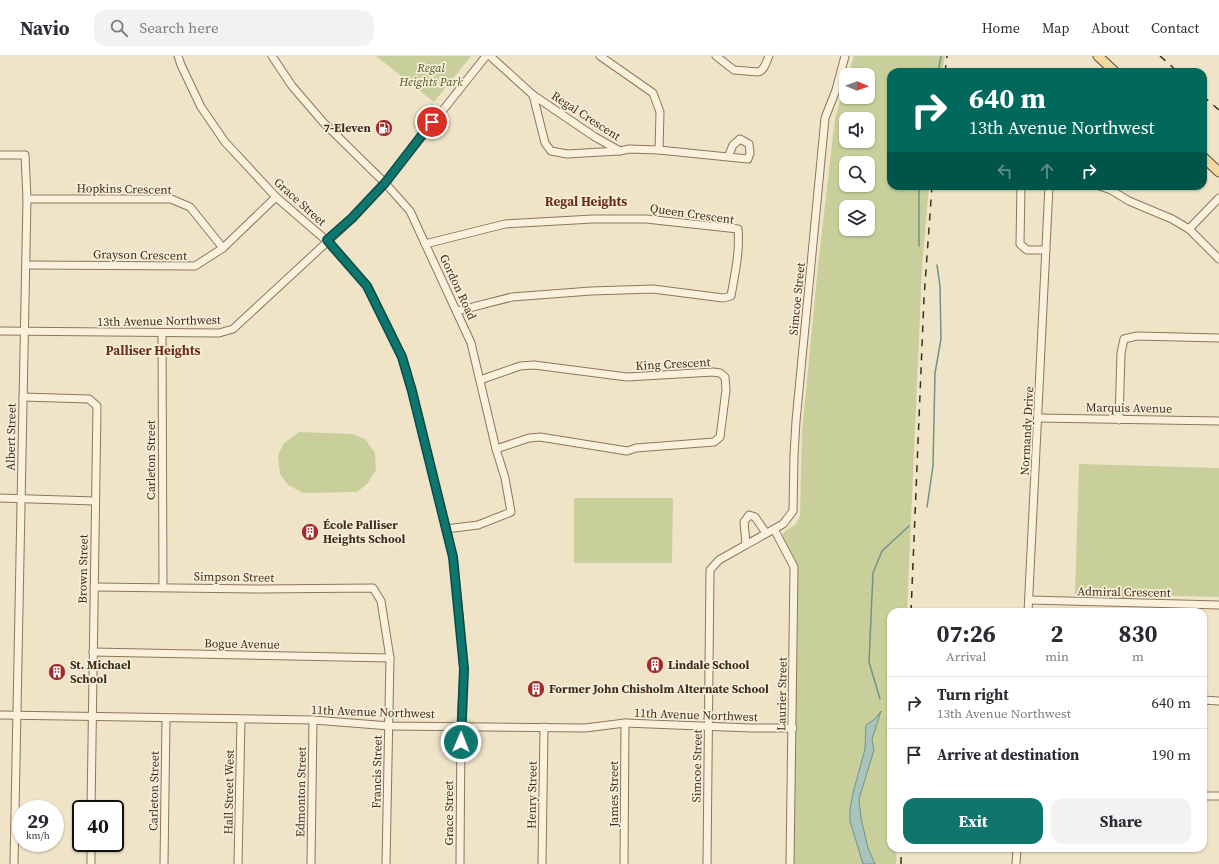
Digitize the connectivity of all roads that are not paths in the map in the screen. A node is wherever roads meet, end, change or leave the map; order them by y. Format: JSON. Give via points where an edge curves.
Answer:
{"nodes":[{"id":1,"x":178,"y":56,"type":"edge"},
{"id":2,"x":272,"y":56,"type":"edge"},
{"id":3,"x":486,"y":56,"type":"edge"},
{"id":4,"x":490,"y":56,"type":"edge"},
{"id":5,"x":600,"y":56,"type":"edge"},
{"id":6,"x":716,"y":56,"type":"edge"},
{"id":7,"x":769,"y":56,"type":"edge"},
{"id":8,"x":845,"y":56,"type":"edge"},
{"id":9,"x":1098,"y":56,"type":"edge"},
{"id":10,"x":1111,"y":68,"type":"edge"},
{"id":11,"x":533,"y":95,"type":"junction"},
{"id":12,"x":659,"y":150,"type":"junction"},
{"id":13,"x":620,"y":151,"type":"junction"},
{"id":14,"x":0,"y":155,"type":"edge"},
{"id":15,"x":728,"y":157,"type":"dead end"},
{"id":16,"x":1207,"y":161,"type":"edge"},
{"id":17,"x":1219,"y":172,"type":"edge"},
{"id":18,"x":385,"y":183,"type":"junction"},
{"id":19,"x":1021,"y":190,"type":"edge"},
{"id":20,"x":1049,"y":190,"type":"edge"},
{"id":21,"x":1111,"y":190,"type":"edge"},
{"id":22,"x":276,"y":197,"type":"junction"},
{"id":23,"x":1219,"y":198,"type":"edge"},
{"id":24,"x":27,"y":199,"type":"junction"},
{"id":25,"x":1189,"y":229,"type":"junction"},
{"id":26,"x":327,"y":240,"type":"junction"},
{"id":27,"x":425,"y":244,"type":"junction"},
{"id":28,"x":223,"y":248,"type":"junction"},
{"id":29,"x":1046,"y":250,"type":"junction"},
{"id":30,"x":1219,"y":259,"type":"edge"},
{"id":31,"x":26,"y":265,"type":"junction"},
{"id":32,"x":457,"y":311,"type":"junction"},
{"id":33,"x":0,"y":331,"type":"edge"},
{"id":34,"x":24,"y":332,"type":"junction"},
{"id":35,"x":162,"y":333,"type":"junction"},
{"id":36,"x":1219,"y":338,"type":"edge"},
{"id":37,"x":480,"y":380,"type":"junction"},
{"id":38,"x":23,"y":398,"type":"junction"},
{"id":39,"x":1038,"y":418,"type":"junction"},
{"id":40,"x":1119,"y":420,"type":"junction"},
{"id":41,"x":1219,"y":421,"type":"edge"},
{"id":42,"x":496,"y":449,"type":"junction"},
{"id":43,"x":0,"y":498,"type":"edge"},
{"id":44,"x":21,"y":499,"type":"junction"},
{"id":45,"x":95,"y":501,"type":"junction"},
{"id":46,"x":446,"y":529,"type":"junction"},
{"id":47,"x":774,"y":529,"type":"junction"},
{"id":48,"x":766,"y":533,"type":"junction"},
{"id":49,"x":746,"y":544,"type":"junction"},
{"id":50,"x":94,"y":587,"type":"junction"},
{"id":51,"x":163,"y":587,"type":"junction"},
{"id":52,"x":373,"y":588,"type":"joint"},
{"id":53,"x":1029,"y":600,"type":"junction"},
{"id":54,"x":1219,"y":605,"type":"edge"},
{"id":55,"x":1028,"y":608,"type":"edge"},
{"id":56,"x":93,"y":652,"type":"junction"},
{"id":57,"x":390,"y":658,"type":"junction"},
{"id":58,"x":1207,"y":700,"type":"edge"},
{"id":59,"x":1219,"y":701,"type":"edge"},
{"id":60,"x":0,"y":715,"type":"edge"},
{"id":61,"x":17,"y":715,"type":"junction"},
{"id":62,"x":93,"y":716,"type":"junction"},
{"id":63,"x":166,"y":719,"type":"junction"},
{"id":64,"x":241,"y":720,"type":"junction"},
{"id":65,"x":313,"y":720,"type":"junction"},
{"id":66,"x":626,"y":724,"type":"junction"},
{"id":67,"x":390,"y":726,"type":"junction"},
{"id":68,"x":461,"y":726,"type":"junction"},
{"id":69,"x":708,"y":726,"type":"junction"},
{"id":70,"x":544,"y":727,"type":"junction"},
{"id":71,"x":793,"y":728,"type":"junction"},
{"id":72,"x":1207,"y":796,"type":"edge"},
{"id":73,"x":1219,"y":796,"type":"edge"},
{"id":74,"x":91,"y":800,"type":"edge"},
{"id":75,"x":91,"y":852,"type":"edge"},
{"id":76,"x":1017,"y":852,"type":"edge"},
{"id":77,"x":14,"y":864,"type":"edge"},
{"id":78,"x":91,"y":864,"type":"edge"},
{"id":79,"x":164,"y":864,"type":"edge"},
{"id":80,"x":238,"y":864,"type":"edge"},
{"id":81,"x":311,"y":864,"type":"edge"},
{"id":82,"x":386,"y":864,"type":"edge"},
{"id":83,"x":460,"y":864,"type":"edge"},
{"id":84,"x":542,"y":864,"type":"edge"},
{"id":85,"x":624,"y":864,"type":"edge"},
{"id":86,"x":707,"y":864,"type":"edge"},
{"id":87,"x":790,"y":864,"type":"edge"},
{"id":88,"x":1016,"y":864,"type":"edge"}],
"edges":[{"from":1,"to":22,"type":"street","name":"Grace Street","via":[[201,107],[225,142]]},
{"from":2,"to":18,"type":"street","name":"Gordon Road","via":[[292,86],[323,122]]},
{"from":3,"to":18,"type":"street","name":"13th Avenue Northwest"},
{"from":4,"to":11,"type":"street","name":"Regal Crescent"},
{"from":5,"to":12,"type":"street","via":[[653,93],[660,112]]},
{"from":6,"to":7,"type":"street","via":[[734,70],[758,72],[762,71]]},
{"from":8,"to":47,"type":"street","name":"Simcoe Street","via":[[825,118],[796,421],[793,511],[783,524]]},
{"from":9,"to":10,"type":"main road"},
{"from":11,"to":13,"type":"street","name":"Regal Crescent"},
{"from":11,"to":13,"type":"street","via":[[545,143],[551,151],[567,154]]},
{"from":12,"to":13,"type":"street","name":"Regal Crescent"},
{"from":12,"to":15,"type":"street","name":"Regal Crescent"},
{"from":14,"to":24,"type":"street","name":"Albert Street","via":[[25,156]]},
{"from":16,"to":17,"type":"main road"},
{"from":18,"to":26,"type":"street","name":"13th Avenue Northwest"},
{"from":18,"to":27,"type":"street","name":"Gordon Road","via":[[410,210]]},
{"from":19,"to":29,"type":"street","via":[[1020,244],[1027,250]]},
{"from":20,"to":29,"type":"street","name":"Normandy Drive"},
{"from":21,"to":25,"type":"street"},
{"from":22,"to":26,"type":"street","name":"Grace Street"},
{"from":22,"to":28,"type":"street","name":"Grayson Crescent"},
{"from":23,"to":25,"type":"street"},
{"from":24,"to":28,"type":"street","name":"Hopkins Crescent","via":[[171,199],[190,207]]},
{"from":24,"to":31,"type":"street","name":"Albert Street"},
{"from":25,"to":30,"type":"street"},
{"from":26,"to":35,"type":"street","name":"13th Avenue Northwest","via":[[233,329],[219,333]]},
{"from":26,"to":46,"type":"street","name":"Grace Street","via":[[367,286],[402,357]]},
{"from":27,"to":32,"type":"street","name":"Gordon Road"},
{"from":27,"to":32,"type":"street","name":"Queen Crescent","via":[[505,224],[593,219],[646,219],[738,229],[737,263],[731,296],[723,298],[653,289],[576,292],[512,297]]},
{"from":28,"to":31,"type":"street","name":"Grayson Crescent","via":[[195,266]]},
{"from":29,"to":39,"type":"street","name":"Normandy Drive"},
{"from":31,"to":34,"type":"street","name":"Albert Street"},
{"from":32,"to":37,"type":"street","name":"Gordon Road","via":[[470,343]]},
{"from":33,"to":34,"type":"street","name":"13th Avenue Northwest"},
{"from":34,"to":35,"type":"street","name":"13th Avenue Northwest"},
{"from":34,"to":38,"type":"street","name":"Albert Street"},
{"from":35,"to":51,"type":"street","name":"Carleton Street"},
{"from":36,"to":40,"type":"street","via":[[1136,336],[1124,339],[1120,353]]},
{"from":37,"to":42,"type":"street","name":"Gordon Road"},
{"from":37,"to":42,"type":"street","name":"King Crescent","via":[[520,366],[534,365],[627,377],[712,372],[720,373],[724,377],[726,390],[720,437],[714,442],[628,450],[534,437]]},
{"from":38,"to":44,"type":"street","name":"Albert Street"},
{"from":38,"to":45,"type":"street","name":"Brown Street","via":[[89,399],[97,406]]},
{"from":39,"to":40,"type":"street","name":"Marquis Avenue"},
{"from":39,"to":53,"type":"street","name":"Normandy Drive"},
{"from":40,"to":41,"type":"street","name":"Marquis Avenue"},
{"from":42,"to":46,"type":"street","name":"Gordon Road","via":[[505,478],[511,512],[478,525]]},
{"from":43,"to":44,"type":"street"},
{"from":44,"to":45,"type":"street"},
{"from":44,"to":61,"type":"street","name":"Albert Street"},
{"from":45,"to":50,"type":"street","name":"Brown Street"},
{"from":46,"to":68,"type":"street","name":"Grace Street","via":[[453,557],[464,669]]},
{"from":47,"to":48,"type":"street","name":"Simcoe Street"},
{"from":47,"to":71,"type":"street","name":"Laurier Street","via":[[794,566]]},
{"from":48,"to":49,"type":"street","name":"Simcoe Street"},
{"from":48,"to":49,"type":"street","via":[[755,516],[749,516],[744,522]]},
{"from":49,"to":69,"type":"street","name":"Simcoe Street","via":[[719,560],[710,570]]},
{"from":50,"to":51,"type":"street","name":"Simpson Street"},
{"from":50,"to":56,"type":"street","name":"Brown Street"},
{"from":51,"to":52,"type":"street","name":"Simpson Street"},
{"from":52,"to":57,"type":"street","name":"Francis Street","via":[[381,601]]},
{"from":53,"to":54,"type":"street","name":"Admiral Crescent"},
{"from":53,"to":55,"type":"street","name":"Normandy Drive"},
{"from":56,"to":57,"type":"street","name":"Bogue Avenue"},
{"from":56,"to":62,"type":"street","name":"Brown Street"},
{"from":57,"to":67,"type":"street","name":"Francis Street"},
{"from":58,"to":59,"type":"street"},
{"from":60,"to":61,"type":"street","name":"11th Avenue Northwest"},
{"from":61,"to":62,"type":"street","name":"11th Avenue Northwest"},
{"from":61,"to":77,"type":"street","name":"Albert Street"},
{"from":62,"to":63,"type":"street","name":"11th Avenue Northwest"},
{"from":62,"to":74,"type":"street","name":"Brown Street"},
{"from":63,"to":64,"type":"street","name":"11th Avenue Northwest"},
{"from":63,"to":79,"type":"street","name":"Carleton Street"},
{"from":64,"to":65,"type":"street","name":"11th Avenue Northwest"},
{"from":64,"to":80,"type":"street","name":"Hall Street West"},
{"from":65,"to":67,"type":"street","name":"11th Avenue Northwest"},
{"from":65,"to":81,"type":"street","name":"Edmonton Street"},
{"from":66,"to":69,"type":"street","name":"11th Avenue Northwest"},
{"from":66,"to":70,"type":"street","name":"11th Avenue Northwest","via":[[585,728]]},
{"from":66,"to":85,"type":"street","name":"James Street"},
{"from":67,"to":68,"type":"street","name":"11th Avenue Northwest"},
{"from":67,"to":82,"type":"street","name":"Francis Street"},
{"from":68,"to":70,"type":"street","name":"11th Avenue Northwest"},
{"from":68,"to":83,"type":"street","name":"Grace Street"},
{"from":69,"to":71,"type":"street","name":"11th Avenue Northwest"},
{"from":69,"to":86,"type":"street","name":"Simcoe Street"},
{"from":70,"to":84,"type":"street","name":"Henry Street"},
{"from":71,"to":87,"type":"street","name":"Laurier Street"},
{"from":72,"to":73,"type":"street"},
{"from":75,"to":78,"type":"street"},
{"from":76,"to":88,"type":"street"}]}
